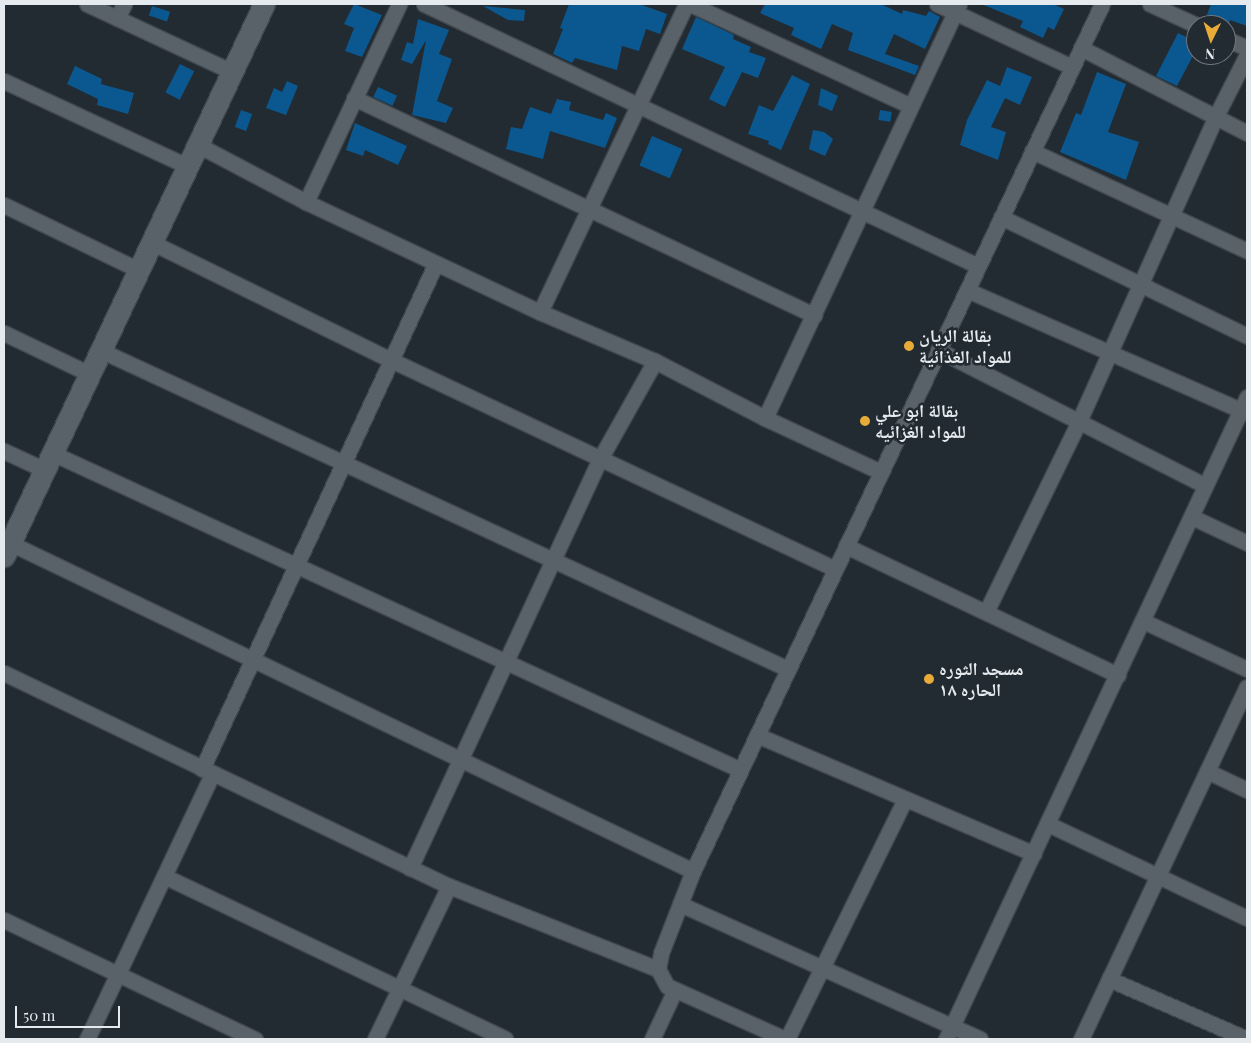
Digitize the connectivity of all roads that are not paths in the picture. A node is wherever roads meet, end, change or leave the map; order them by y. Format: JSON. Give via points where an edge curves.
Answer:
{"nodes":[{"id":1,"x":87,"y":4,"type":"edge"},
{"id":2,"x":124,"y":4,"type":"edge"},
{"id":3,"x":264,"y":4,"type":"edge"},
{"id":4,"x":399,"y":4,"type":"edge"},
{"id":5,"x":424,"y":4,"type":"edge"},
{"id":6,"x":686,"y":4,"type":"edge"},
{"id":7,"x":690,"y":4,"type":"edge"},
{"id":8,"x":936,"y":4,"type":"edge"},
{"id":9,"x":1102,"y":4,"type":"edge"},
{"id":10,"x":1150,"y":4,"type":"edge"},
{"id":11,"x":957,"y":8,"type":"edge"},
{"id":12,"x":117,"y":18,"type":"junction"},
{"id":13,"x":1186,"y":20,"type":"edge"},
{"id":14,"x":1081,"y":48,"type":"junction"},
{"id":15,"x":1247,"y":55,"type":"edge"},
{"id":16,"x":1072,"y":67,"type":"junction"},
{"id":17,"x":231,"y":71,"type":"junction"},
{"id":18,"x":4,"y":81,"type":"edge"},
{"id":19,"x":354,"y":98,"type":"junction"},
{"id":20,"x":638,"y":105,"type":"junction"},
{"id":21,"x":911,"y":106,"type":"junction"},
{"id":22,"x":1215,"y":118,"type":"junction"},
{"id":23,"x":1247,"y":133,"type":"edge"},
{"id":24,"x":198,"y":145,"type":"junction"},
{"id":25,"x":1032,"y":151,"type":"junction"},
{"id":26,"x":187,"y":166,"type":"junction"},
{"id":27,"x":306,"y":202,"type":"junction"},
{"id":28,"x":4,"y":205,"type":"edge"},
{"id":29,"x":589,"y":209,"type":"junction"},
{"id":30,"x":862,"y":211,"type":"junction"},
{"id":31,"x":1170,"y":216,"type":"junction"},
{"id":32,"x":1001,"y":217,"type":"junction"},
{"id":33,"x":153,"y":243,"type":"junction"},
{"id":34,"x":1247,"y":251,"type":"edge"},
{"id":35,"x":436,"y":263,"type":"junction"},
{"id":36,"x":978,"y":266,"type":"junction"},
{"id":37,"x":140,"y":271,"type":"junction"},
{"id":38,"x":1139,"y":284,"type":"junction"},
{"id":39,"x":967,"y":290,"type":"junction"},
{"id":40,"x":540,"y":312,"type":"junction"},
{"id":41,"x":814,"y":315,"type":"junction"},
{"id":42,"x":4,"y":333,"type":"edge"},
{"id":43,"x":1247,"y":336,"type":"edge"},
{"id":44,"x":938,"y":350,"type":"junction"},
{"id":45,"x":102,"y":351,"type":"junction"},
{"id":46,"x":1109,"y":353,"type":"junction"},
{"id":47,"x":391,"y":360,"type":"junction"},
{"id":48,"x":655,"y":361,"type":"junction"},
{"id":49,"x":90,"y":374,"type":"junction"},
{"id":50,"x":1243,"y":412,"type":"edge"},
{"id":51,"x":765,"y":418,"type":"junction"},
{"id":52,"x":1079,"y":422,"type":"junction"},
{"id":53,"x":4,"y":451,"type":"edge"},
{"id":54,"x":600,"y":459,"type":"junction"},
{"id":55,"x":48,"y":462,"type":"junction"},
{"id":56,"x":343,"y":464,"type":"junction"},
{"id":57,"x":881,"y":472,"type":"junction"},
{"id":58,"x":1204,"y":485,"type":"junction"},
{"id":59,"x":1192,"y":517,"type":"junction"},
{"id":60,"x":1247,"y":543,"type":"edge"},
{"id":61,"x":846,"y":546,"type":"junction"},
{"id":62,"x":7,"y":550,"type":"edge"},
{"id":63,"x":552,"y":560,"type":"junction"},
{"id":64,"x":297,"y":563,"type":"junction"},
{"id":65,"x":835,"y":569,"type":"junction"},
{"id":66,"x":986,"y":612,"type":"junction"},
{"id":67,"x":1143,"y":621,"type":"junction"},
{"id":68,"x":252,"y":660,"type":"junction"},
{"id":69,"x":505,"y":661,"type":"junction"},
{"id":70,"x":788,"y":669,"type":"junction"},
{"id":71,"x":1247,"y":670,"type":"edge"},
{"id":72,"x":4,"y":673,"type":"edge"},
{"id":73,"x":1118,"y":676,"type":"junction"},
{"id":74,"x":1247,"y":687,"type":"edge"},
{"id":75,"x":757,"y":735,"type":"junction"},
{"id":76,"x":460,"y":760,"type":"junction"},
{"id":77,"x":740,"y":770,"type":"junction"},
{"id":78,"x":207,"y":771,"type":"junction"},
{"id":79,"x":1207,"y":771,"type":"junction"},
{"id":80,"x":1247,"y":790,"type":"edge"},
{"id":81,"x":905,"y":799,"type":"junction"},
{"id":82,"x":1048,"y":824,"type":"junction"},
{"id":83,"x":1034,"y":854,"type":"junction"},
{"id":84,"x":410,"y":868,"type":"junction"},
{"id":85,"x":693,"y":871,"type":"junction"},
{"id":86,"x":164,"y":876,"type":"junction"},
{"id":87,"x":1158,"y":876,"type":"junction"},
{"id":88,"x":449,"y":886,"type":"junction"},
{"id":89,"x":680,"y":904,"type":"junction"},
{"id":90,"x":1247,"y":918,"type":"edge"},
{"id":91,"x":4,"y":920,"type":"edge"},
{"id":92,"x":658,"y":969,"type":"junction"},
{"id":93,"x":821,"y":969,"type":"junction"},
{"id":94,"x":118,"y":974,"type":"junction"},
{"id":95,"x":1110,"y":979,"type":"junction"},
{"id":96,"x":400,"y":989,"type":"junction"},
{"id":97,"x":675,"y":990,"type":"junction"},
{"id":98,"x":950,"y":1033,"type":"edge"},
{"id":99,"x":87,"y":1039,"type":"edge"},
{"id":100,"x":255,"y":1039,"type":"edge"},
{"id":101,"x":376,"y":1039,"type":"edge"},
{"id":102,"x":504,"y":1039,"type":"edge"},
{"id":103,"x":652,"y":1039,"type":"edge"},
{"id":104,"x":786,"y":1039,"type":"edge"},
{"id":105,"x":980,"y":1039,"type":"edge"},
{"id":106,"x":1081,"y":1039,"type":"edge"},
{"id":107,"x":1247,"y":1039,"type":"edge"}],
"edges":[{"from":1,"to":12,"type":"street"},
{"from":2,"to":12,"type":"street"},
{"from":3,"to":17,"type":"street"},
{"from":4,"to":19,"type":"street"},
{"from":5,"to":20,"type":"street"},
{"from":6,"to":20,"type":"street"},
{"from":7,"to":21,"type":"street"},
{"from":8,"to":11,"type":"street"},
{"from":9,"to":14,"type":"street"},
{"from":10,"to":13,"type":"street"},
{"from":11,"to":16,"type":"street"},
{"from":11,"to":21,"type":"street"},
{"from":12,"to":17,"type":"street"},
{"from":14,"to":16,"type":"street"},
{"from":14,"to":22,"type":"street"},
{"from":15,"to":22,"type":"street"},
{"from":16,"to":25,"type":"street"},
{"from":17,"to":24,"type":"street"},
{"from":18,"to":26,"type":"street"},
{"from":19,"to":27,"type":"street"},
{"from":19,"to":29,"type":"street"},
{"from":20,"to":29,"type":"street"},
{"from":20,"to":30,"type":"street"},
{"from":21,"to":30,"type":"street"},
{"from":22,"to":23,"type":"street"},
{"from":22,"to":31,"type":"street"},
{"from":24,"to":26,"type":"street"},
{"from":24,"to":27,"type":"street"},
{"from":25,"to":31,"type":"street"},
{"from":25,"to":32,"type":"street"},
{"from":26,"to":33,"type":"street"},
{"from":27,"to":35,"type":"street"},
{"from":28,"to":37,"type":"street"},
{"from":29,"to":40,"type":"street"},
{"from":29,"to":41,"type":"street"},
{"from":30,"to":36,"type":"street"},
{"from":30,"to":41,"type":"street"},
{"from":31,"to":34,"type":"street"},
{"from":31,"to":38,"type":"street"},
{"from":32,"to":36,"type":"street"},
{"from":32,"to":38,"type":"street"},
{"from":33,"to":37,"type":"street"},
{"from":33,"to":47,"type":"street"},
{"from":35,"to":40,"type":"street"},
{"from":35,"to":47,"type":"street"},
{"from":36,"to":39,"type":"street"},
{"from":37,"to":45,"type":"street"},
{"from":38,"to":43,"type":"street"},
{"from":38,"to":46,"type":"street"},
{"from":39,"to":44,"type":"street"},
{"from":39,"to":46,"type":"street"},
{"from":40,"to":48,"type":"street"},
{"from":41,"to":51,"type":"street"},
{"from":42,"to":49,"type":"street"},
{"from":44,"to":52,"type":"street"},
{"from":44,"to":57,"type":"street"},
{"from":45,"to":49,"type":"street"},
{"from":45,"to":56,"type":"street"},
{"from":46,"to":50,"type":"street"},
{"from":46,"to":52,"type":"street"},
{"from":47,"to":54,"type":"street"},
{"from":47,"to":56,"type":"street"},
{"from":48,"to":51,"type":"street"},
{"from":48,"to":54,"type":"street"},
{"from":49,"to":55,"type":"street"},
{"from":50,"to":58,"type":"street"},
{"from":51,"to":57,"type":"street"},
{"from":52,"to":58,"type":"street"},
{"from":52,"to":66,"type":"street"},
{"from":53,"to":55,"type":"street"},
{"from":54,"to":63,"type":"street"},
{"from":54,"to":65,"type":"street"},
{"from":55,"to":62,"type":"street"},
{"from":55,"to":64,"type":"street"},
{"from":56,"to":63,"type":"street"},
{"from":56,"to":64,"type":"street"},
{"from":57,"to":61,"type":"street"},
{"from":58,"to":59,"type":"street"},
{"from":59,"to":60,"type":"street"},
{"from":59,"to":67,"type":"street"},
{"from":61,"to":65,"type":"street"},
{"from":61,"to":66,"type":"street"},
{"from":62,"to":68,"type":"street"},
{"from":63,"to":69,"type":"street"},
{"from":63,"to":70,"type":"street"},
{"from":64,"to":68,"type":"street"},
{"from":64,"to":69,"type":"street"},
{"from":65,"to":70,"type":"street"},
{"from":66,"to":73,"type":"street"},
{"from":67,"to":71,"type":"street"},
{"from":67,"to":73,"type":"street"},
{"from":68,"to":76,"type":"street"},
{"from":68,"to":78,"type":"street"},
{"from":69,"to":76,"type":"street"},
{"from":69,"to":77,"type":"street"},
{"from":70,"to":75,"type":"street"},
{"from":72,"to":78,"type":"street"},
{"from":73,"to":82,"type":"street"},
{"from":74,"to":79,"type":"street"},
{"from":75,"to":77,"type":"street"},
{"from":75,"to":81,"type":"street"},
{"from":76,"to":84,"type":"street"},
{"from":76,"to":85,"type":"street"},
{"from":77,"to":85,"type":"street"},
{"from":78,"to":84,"type":"street"},
{"from":78,"to":86,"type":"street"},
{"from":79,"to":80,"type":"street"},
{"from":79,"to":87,"type":"street"},
{"from":81,"to":83,"type":"street"},
{"from":81,"to":93,"type":"street"},
{"from":82,"to":83,"type":"street"},
{"from":82,"to":87,"type":"street"},
{"from":83,"to":98,"type":"street"},
{"from":84,"to":88,"type":"street"},
{"from":85,"to":89,"type":"street"},
{"from":86,"to":94,"type":"street"},
{"from":86,"to":96,"type":"street"},
{"from":87,"to":90,"type":"street"},
{"from":87,"to":95,"type":"street"},
{"from":88,"to":92,"type":"street"},
{"from":88,"to":96,"type":"street"},
{"from":89,"to":92,"type":"street"},
{"from":89,"to":93,"type":"street"},
{"from":91,"to":94,"type":"street"},
{"from":92,"to":97,"type":"street","via":[[660,978]]},
{"from":93,"to":98,"type":"street"},
{"from":93,"to":104,"type":"street"},
{"from":94,"to":99,"type":"street"},
{"from":94,"to":100,"type":"street"},
{"from":95,"to":106,"type":"street"},
{"from":95,"to":107,"type":"street"},
{"from":96,"to":101,"type":"street"},
{"from":96,"to":102,"type":"street"},
{"from":97,"to":103,"type":"street"},
{"from":97,"to":104,"type":"street"},
{"from":98,"to":105,"type":"street"}]}
